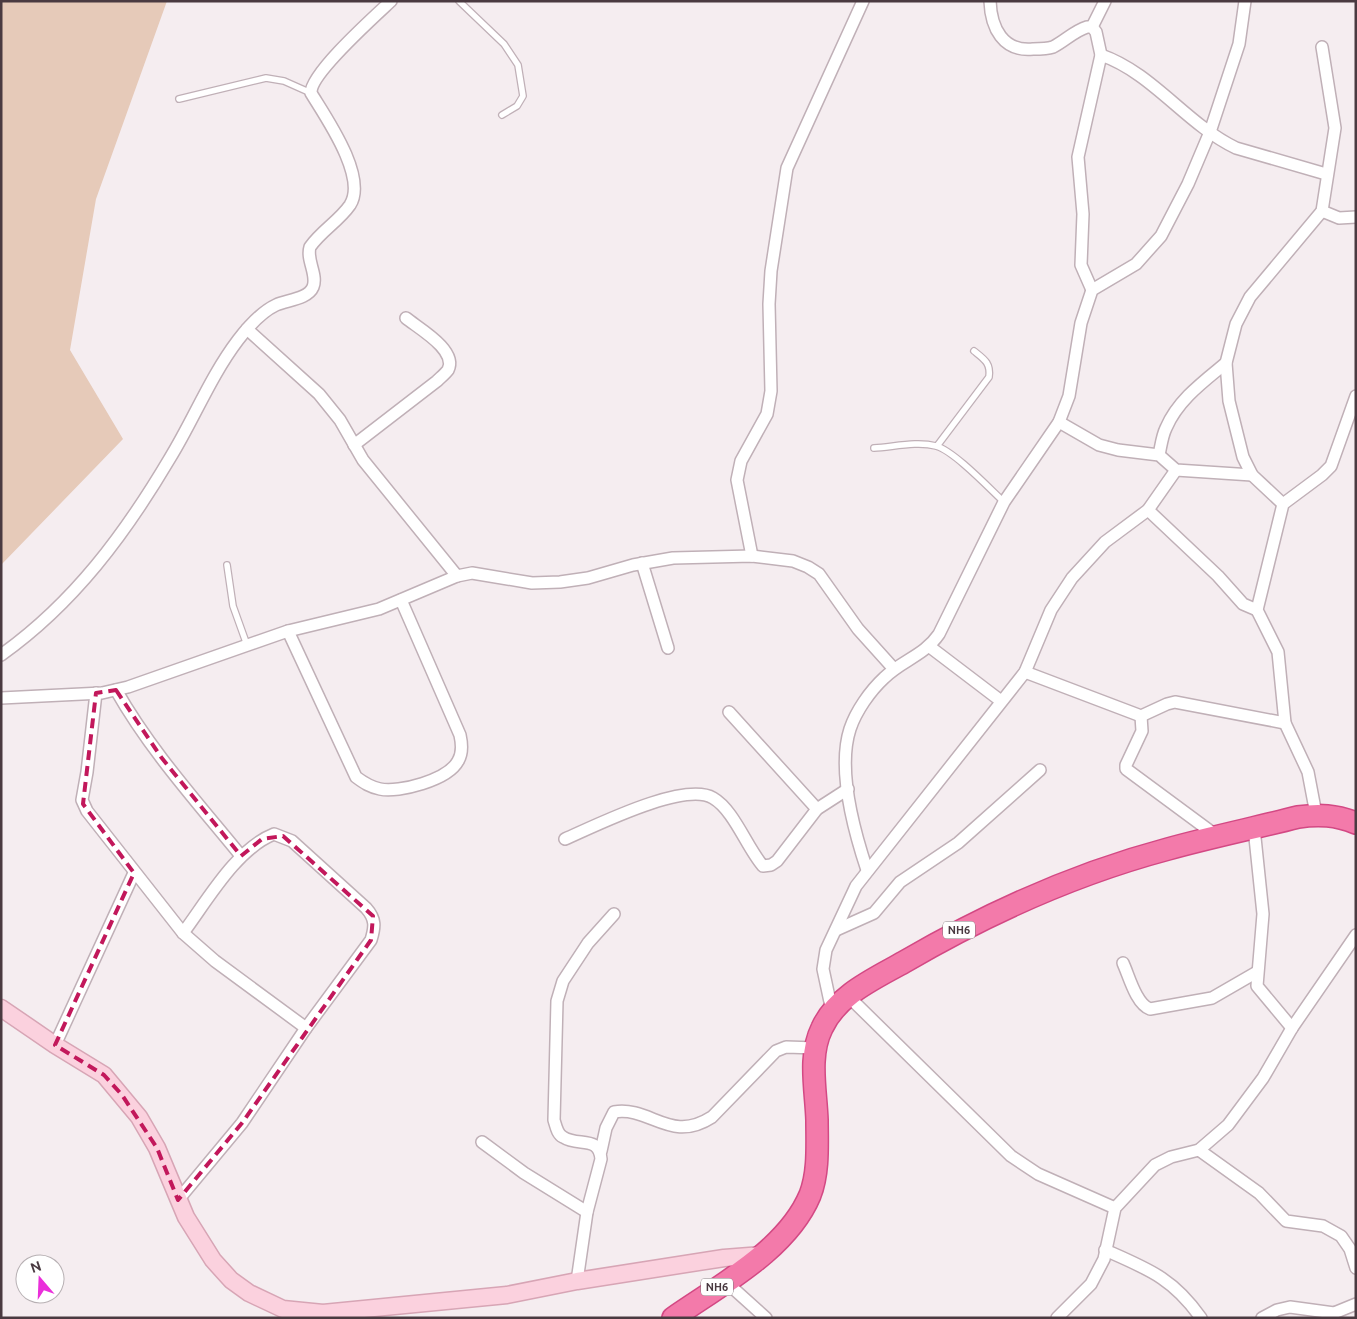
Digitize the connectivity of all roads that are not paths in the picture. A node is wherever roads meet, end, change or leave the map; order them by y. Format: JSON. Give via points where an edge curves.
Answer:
{"nodes":[{"id":1,"x":391,"y":1,"type":"edge"},
{"id":2,"x":459,"y":1,"type":"edge"},
{"id":3,"x":863,"y":1,"type":"edge"},
{"id":4,"x":990,"y":1,"type":"edge"},
{"id":5,"x":1105,"y":1,"type":"edge"},
{"id":6,"x":1245,"y":1,"type":"edge"},
{"id":7,"x":1092,"y":27,"type":"junction"},
{"id":8,"x":1322,"y":47,"type":"dead end"},
{"id":9,"x":1101,"y":55,"type":"junction"},
{"id":10,"x":311,"y":92,"type":"junction"},
{"id":11,"x":179,"y":99,"type":"dead end"},
{"id":12,"x":502,"y":115,"type":"dead end"},
{"id":13,"x":1210,"y":132,"type":"junction"},
{"id":14,"x":1326,"y":174,"type":"junction"},
{"id":15,"x":1322,"y":211,"type":"junction"},
{"id":16,"x":1356,"y":217,"type":"edge"},
{"id":17,"x":1092,"y":290,"type":"junction"},
{"id":18,"x":406,"y":318,"type":"dead end"},
{"id":19,"x":246,"y":329,"type":"junction"},
{"id":20,"x":974,"y":351,"type":"dead end"},
{"id":21,"x":1226,"y":363,"type":"junction"},
{"id":22,"x":1356,"y":396,"type":"edge"},
{"id":23,"x":1059,"y":422,"type":"junction"},
{"id":24,"x":354,"y":445,"type":"junction"},
{"id":25,"x":937,"y":446,"type":"junction"},
{"id":26,"x":874,"y":448,"type":"dead end"},
{"id":27,"x":1159,"y":455,"type":"junction"},
{"id":28,"x":1176,"y":470,"type":"junction"},
{"id":29,"x":1252,"y":475,"type":"junction"},
{"id":30,"x":1004,"y":502,"type":"junction"},
{"id":31,"x":1283,"y":504,"type":"junction"},
{"id":32,"x":1148,"y":510,"type":"junction"},
{"id":33,"x":752,"y":556,"type":"junction"},
{"id":34,"x":642,"y":564,"type":"junction"},
{"id":35,"x":227,"y":565,"type":"dead end"},
{"id":36,"x":457,"y":576,"type":"junction"},
{"id":37,"x":401,"y":600,"type":"junction"},
{"id":38,"x":1257,"y":610,"type":"junction"},
{"id":39,"x":288,"y":631,"type":"junction"},
{"id":40,"x":247,"y":645,"type":"junction"},
{"id":41,"x":930,"y":647,"type":"junction"},
{"id":42,"x":668,"y":648,"type":"dead end"},
{"id":43,"x":1,"y":654,"type":"edge"},
{"id":44,"x":894,"y":669,"type":"junction"},
{"id":45,"x":1025,"y":672,"type":"junction"},
{"id":46,"x":116,"y":690,"type":"junction"},
{"id":47,"x":96,"y":694,"type":"junction"},
{"id":48,"x":1,"y":698,"type":"edge"},
{"id":49,"x":1002,"y":701,"type":"junction"},
{"id":50,"x":729,"y":712,"type":"dead end"},
{"id":51,"x":1141,"y":716,"type":"junction"},
{"id":52,"x":1285,"y":723,"type":"junction"},
{"id":53,"x":1040,"y":770,"type":"dead end"},
{"id":54,"x":848,"y":788,"type":"junction"},
{"id":55,"x":817,"y":809,"type":"junction"},
{"id":56,"x":1316,"y":814,"type":"junction"},
{"id":57,"x":1356,"y":823,"type":"edge"},
{"id":58,"x":1254,"y":828,"type":"junction"},
{"id":59,"x":1218,"y":837,"type":"junction"},
{"id":60,"x":565,"y":839,"type":"dead end"},
{"id":61,"x":241,"y":856,"type":"junction"},
{"id":62,"x":867,"y":870,"type":"junction"},
{"id":63,"x":134,"y":873,"type":"junction"},
{"id":64,"x":614,"y":914,"type":"dead end"},
{"id":65,"x":836,"y":930,"type":"junction"},
{"id":66,"x":183,"y":933,"type":"junction"},
{"id":67,"x":1356,"y":935,"type":"edge"},
{"id":68,"x":1123,"y":964,"type":"dead end"},
{"id":69,"x":1257,"y":972,"type":"junction"},
{"id":70,"x":848,"y":996,"type":"junction"},
{"id":71,"x":1,"y":1008,"type":"edge"},
{"id":72,"x":832,"y":1010,"type":"junction"},
{"id":73,"x":306,"y":1028,"type":"junction"},
{"id":74,"x":1292,"y":1028,"type":"junction"},
{"id":75,"x":55,"y":1045,"type":"junction"},
{"id":76,"x":816,"y":1048,"type":"junction"},
{"id":77,"x":482,"y":1142,"type":"dead end"},
{"id":78,"x":1199,"y":1150,"type":"junction"},
{"id":79,"x":601,"y":1152,"type":"junction"},
{"id":80,"x":178,"y":1200,"type":"junction"},
{"id":81,"x":1115,"y":1208,"type":"junction"},
{"id":82,"x":587,"y":1212,"type":"junction"},
{"id":83,"x":1105,"y":1250,"type":"junction"},
{"id":84,"x":762,"y":1255,"type":"junction"},
{"id":85,"x":1356,"y":1268,"type":"edge"},
{"id":86,"x":577,"y":1280,"type":"junction"},
{"id":87,"x":725,"y":1281,"type":"junction"},
{"id":88,"x":1356,"y":1304,"type":"edge"},
{"id":89,"x":370,"y":1313,"type":"edge"},
{"id":90,"x":673,"y":1318,"type":"edge"},
{"id":91,"x":766,"y":1318,"type":"edge"},
{"id":92,"x":1057,"y":1318,"type":"edge"},
{"id":93,"x":1201,"y":1318,"type":"edge"},
{"id":94,"x":1262,"y":1318,"type":"edge"}],
"edges":[{"from":1,"to":10,"type":"street","via":[[323,68],[312,83]]},
{"from":2,"to":12,"type":"lane","via":[[504,44],[518,66],[523,96],[518,106]]},
{"from":3,"to":33,"type":"street","via":[[787,168],[769,304],[771,391],[767,414],[741,461],[737,480]]},
{"from":4,"to":7,"type":"street","via":[[996,30],[1006,42],[1021,51],[1049,48],[1082,28]]},
{"from":5,"to":7,"type":"street"},
{"from":6,"to":13,"type":"street","via":[[1239,44]]},
{"from":7,"to":9,"type":"street"},
{"from":8,"to":14,"type":"street","via":[[1335,128],[1330,167]]},
{"from":9,"to":13,"type":"street","via":[[1129,67]]},
{"from":9,"to":17,"type":"street","via":[[1078,157],[1083,214],[1081,265]]},
{"from":10,"to":11,"type":"lane","via":[[266,78]]},
{"from":10,"to":19,"type":"street","via":[[350,163],[352,203],[310,247],[308,252],[314,285],[310,292],[268,309]]},
{"from":13,"to":14,"type":"street","via":[[1236,148]]},
{"from":13,"to":17,"type":"street","via":[[1161,236],[1136,264]]},
{"from":14,"to":15,"type":"street"},
{"from":15,"to":16,"type":"street","via":[[1339,218]]},
{"from":15,"to":21,"type":"street","via":[[1250,297],[1236,324]]},
{"from":17,"to":23,"type":"street","via":[[1081,323],[1069,396]]},
{"from":18,"to":24,"type":"street","via":[[439,343],[449,360],[448,369]]},
{"from":19,"to":24,"type":"street","via":[[319,394],[340,420]]},
{"from":19,"to":43,"type":"street","via":[[221,364],[170,458],[111,550],[62,606]]},
{"from":20,"to":25,"type":"lane","via":[[988,362],[989,377]]},
{"from":21,"to":27,"type":"street","via":[[1198,385],[1181,404],[1165,429]]},
{"from":21,"to":29,"type":"street","via":[[1234,429]]},
{"from":22,"to":31,"type":"street","via":[[1331,466]]},
{"from":23,"to":27,"type":"street","via":[[1099,444]]},
{"from":23,"to":30,"type":"street"},
{"from":24,"to":36,"type":"street"},
{"from":25,"to":26,"type":"lane","via":[[919,444]]},
{"from":25,"to":30,"type":"lane","via":[[952,455]]},
{"from":27,"to":28,"type":"street"},
{"from":28,"to":29,"type":"street"},
{"from":28,"to":32,"type":"street"},
{"from":29,"to":31,"type":"street"},
{"from":30,"to":41,"type":"street"},
{"from":31,"to":38,"type":"street"},
{"from":32,"to":38,"type":"street","via":[[1243,604]]},
{"from":32,"to":45,"type":"street","via":[[1105,542],[1072,578],[1051,610]]},
{"from":33,"to":34,"type":"street","via":[[673,558]]},
{"from":33,"to":44,"type":"street","via":[[793,562],[819,574],[858,629]]},
{"from":34,"to":36,"type":"street","via":[[560,582],[532,583],[472,573]]},
{"from":34,"to":42,"type":"street"},
{"from":35,"to":40,"type":"lane","via":[[233,606]]},
{"from":36,"to":37,"type":"street"},
{"from":37,"to":39,"type":"street","via":[[379,609]]},
{"from":37,"to":39,"type":"street","via":[[460,735],[462,748],[457,762],[436,780],[423,784],[382,790],[366,785],[356,777]]},
{"from":38,"to":52,"type":"street","via":[[1278,652]]},
{"from":39,"to":40,"type":"street"},
{"from":40,"to":46,"type":"street"},
{"from":41,"to":44,"type":"street"},
{"from":41,"to":49,"type":"street"},
{"from":44,"to":54,"type":"street","via":[[856,715],[850,730],[846,749]]},
{"from":45,"to":49,"type":"street"},
{"from":45,"to":51,"type":"street"},
{"from":46,"to":47,"type":"street"},
{"from":46,"to":61,"type":"street","via":[[161,757]]},
{"from":47,"to":48,"type":"street"},
{"from":47,"to":63,"type":"street","via":[[83,804]]},
{"from":49,"to":62,"type":"street","via":[[919,809]]},
{"from":50,"to":55,"type":"street"},
{"from":51,"to":52,"type":"street","via":[[1175,702]]},
{"from":51,"to":59,"type":"street","via":[[1142,731],[1126,769]]},
{"from":52,"to":56,"type":"street","via":[[1308,772]]},
{"from":53,"to":65,"type":"street","via":[[958,843],[900,882],[874,913]]},
{"from":54,"to":55,"type":"street"},
{"from":54,"to":62,"type":"street"},
{"from":55,"to":60,"type":"street","via":[[777,860],[763,866],[726,811],[714,798],[704,794],[667,798],[644,805]]},
{"from":56,"to":57,"type":"highway","number":"NH6","via":[[1332,815]]},
{"from":56,"to":58,"type":"highway","number":"NH6"},
{"from":58,"to":59,"type":"highway","number":"NH6"},
{"from":58,"to":69,"type":"street","via":[[1263,914]]},
{"from":59,"to":70,"type":"highway","number":"NH6","via":[[1105,869],[1018,902],[963,928]]},
{"from":61,"to":66,"type":"street"},
{"from":61,"to":73,"type":"street","via":[[262,839],[274,834],[283,836],[373,916],[371,940]]},
{"from":62,"to":65,"type":"street"},
{"from":63,"to":66,"type":"street"},
{"from":63,"to":75,"type":"street"},
{"from":64,"to":79,"type":"street","via":[[588,942],[570,969],[558,1001],[554,1120],[557,1131],[564,1138],[595,1145]]},
{"from":65,"to":72,"type":"street","via":[[826,950],[823,969]]},
{"from":66,"to":73,"type":"street","via":[[215,961]]},
{"from":67,"to":74,"type":"street"},
{"from":68,"to":69,"type":"street","via":[[1138,997],[1150,1009],[1212,998]]},
{"from":69,"to":74,"type":"street","via":[[1260,990]]},
{"from":70,"to":72,"type":"highway","number":"NH6"},
{"from":70,"to":81,"type":"street","via":[[1011,1156],[1038,1174]]},
{"from":71,"to":75,"type":"street"},
{"from":72,"to":76,"type":"highway","number":"NH6","via":[[821,1029]]},
{"from":73,"to":80,"type":"street","via":[[242,1123]]},
{"from":74,"to":78,"type":"street","via":[[1238,1114]]},
{"from":75,"to":80,"type":"street","via":[[104,1075],[122,1095],[157,1148]]},
{"from":76,"to":79,"type":"street","via":[[776,1050],[703,1123],[682,1128],[628,1112],[614,1112],[606,1128]]},
{"from":76,"to":84,"type":"highway","number":"NH6","via":[[817,1152],[811,1194],[796,1221]]},
{"from":77,"to":82,"type":"street"},
{"from":78,"to":81,"type":"street","via":[[1155,1165]]},
{"from":78,"to":85,"type":"street","via":[[1259,1193],[1286,1222],[1323,1226],[1341,1236],[1350,1249]]},
{"from":79,"to":82,"type":"street"},
{"from":80,"to":89,"type":"street","via":[[213,1260],[231,1280],[249,1293],[283,1309]]},
{"from":81,"to":83,"type":"street"},
{"from":82,"to":86,"type":"street"},
{"from":83,"to":92,"type":"street","via":[[1104,1259],[1090,1284]]},
{"from":83,"to":93,"type":"street","via":[[1169,1281],[1189,1300]]},
{"from":84,"to":86,"type":"street"},
{"from":84,"to":87,"type":"highway","number":"NH6"},
{"from":86,"to":89,"type":"street","via":[[507,1295]]},
{"from":87,"to":90,"type":"highway","number":"NH6"},
{"from":87,"to":91,"type":"street"},
{"from":88,"to":94,"type":"street","via":[[1334,1312],[1290,1308]]}]}
